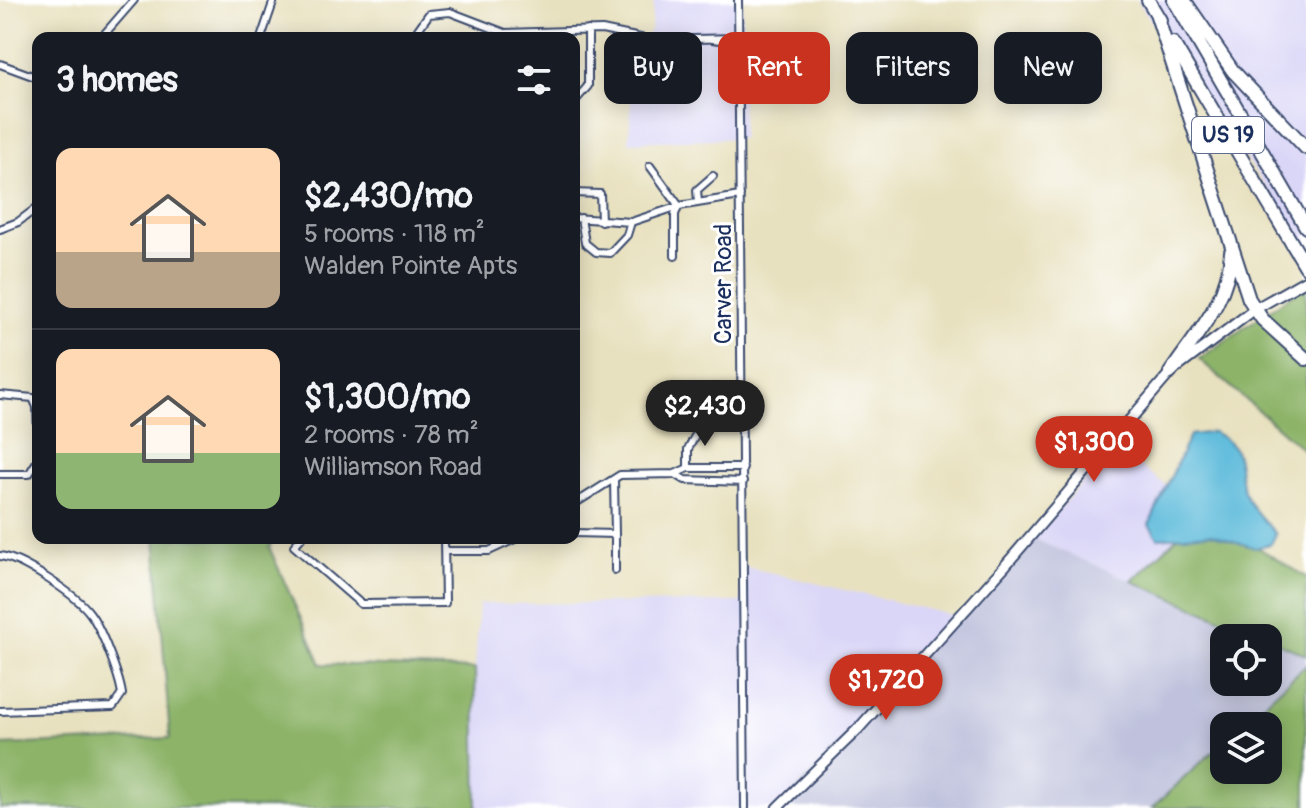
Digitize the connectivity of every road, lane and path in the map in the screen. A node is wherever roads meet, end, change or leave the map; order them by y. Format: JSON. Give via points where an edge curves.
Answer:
{"nodes":[{"id":1,"x":134,"y":0,"type":"edge"},
{"id":2,"x":274,"y":0,"type":"edge"},
{"id":3,"x":738,"y":0,"type":"edge"},
{"id":4,"x":1148,"y":0,"type":"edge"},
{"id":5,"x":1174,"y":0,"type":"edge"},
{"id":6,"x":1184,"y":0,"type":"edge"},
{"id":7,"x":1157,"y":16,"type":"junction"},
{"id":8,"x":588,"y":30,"type":"junction"},
{"id":9,"x":106,"y":32,"type":"edge"},
{"id":10,"x":263,"y":32,"type":"edge"},
{"id":11,"x":416,"y":32,"type":"edge"},
{"id":12,"x":502,"y":32,"type":"edge"},
{"id":13,"x":533,"y":32,"type":"edge"},
{"id":14,"x":735,"y":32,"type":"edge"},
{"id":15,"x":718,"y":39,"type":"edge"},
{"id":16,"x":0,"y":64,"type":"edge"},
{"id":17,"x":32,"y":76,"type":"edge"},
{"id":18,"x":580,"y":95,"type":"edge"},
{"id":19,"x":737,"y":104,"type":"edge"},
{"id":20,"x":1306,"y":148,"type":"edge"},
{"id":21,"x":650,"y":166,"type":"dead end"},
{"id":22,"x":713,"y":176,"type":"dead end"},
{"id":23,"x":580,"y":193,"type":"edge"},
{"id":24,"x":740,"y":196,"type":"junction"},
{"id":25,"x":698,"y":202,"type":"junction"},
{"id":26,"x":679,"y":206,"type":"junction"},
{"id":27,"x":32,"y":212,"type":"edge"},
{"id":28,"x":580,"y":218,"type":"edge"},
{"id":29,"x":601,"y":221,"type":"junction"},
{"id":30,"x":631,"y":222,"type":"junction"},
{"id":31,"x":580,"y":227,"type":"edge"},
{"id":32,"x":1306,"y":227,"type":"edge"},
{"id":33,"x":0,"y":229,"type":"edge"},
{"id":34,"x":1232,"y":245,"type":"junction"},
{"id":35,"x":675,"y":256,"type":"dead end"},
{"id":36,"x":1306,"y":267,"type":"edge"},
{"id":37,"x":1306,"y":280,"type":"edge"},
{"id":38,"x":1255,"y":309,"type":"junction"},
{"id":39,"x":1306,"y":359,"type":"edge"},
{"id":40,"x":1170,"y":373,"type":"junction"},
{"id":41,"x":0,"y":395,"type":"edge"},
{"id":42,"x":32,"y":398,"type":"edge"},
{"id":43,"x":702,"y":423,"type":"dead end"},
{"id":44,"x":688,"y":468,"type":"junction"},
{"id":45,"x":743,"y":468,"type":"junction"},
{"id":46,"x":32,"y":469,"type":"edge"},
{"id":47,"x":0,"y":474,"type":"edge"},
{"id":48,"x":675,"y":474,"type":"junction"},
{"id":49,"x":614,"y":479,"type":"junction"},
{"id":50,"x":743,"y":482,"type":"junction"},
{"id":51,"x":580,"y":500,"type":"edge"},
{"id":52,"x":580,"y":533,"type":"edge"},
{"id":53,"x":615,"y":534,"type":"junction"},
{"id":54,"x":296,"y":544,"type":"edge"},
{"id":55,"x":444,"y":544,"type":"edge"},
{"id":56,"x":504,"y":544,"type":"edge"},
{"id":57,"x":445,"y":551,"type":"junction"},
{"id":58,"x":0,"y":556,"type":"edge"},
{"id":59,"x":615,"y":570,"type":"dead end"},
{"id":60,"x":0,"y":711,"type":"edge"},
{"id":61,"x":745,"y":808,"type":"edge"},
{"id":62,"x":777,"y":808,"type":"edge"}],
"edges":[{"from":1,"to":9,"type":"street"},
{"from":2,"to":10,"type":"street"},
{"from":3,"to":14,"type":"street","name":"Carver Road"},
{"from":4,"to":7,"type":"highway","number":"US 19"},
{"from":5,"to":32,"type":"highway","number":"US 19"},
{"from":6,"to":20,"type":"highway","via":[[1233,71]]},
{"from":7,"to":34,"type":"highway"},
{"from":7,"to":36,"type":"highway","number":"US 19"},
{"from":8,"to":13,"type":"street"},
{"from":8,"to":15,"type":"street","via":[[650,40]]},
{"from":8,"to":18,"type":"street","via":[[588,86]]},
{"from":11,"to":12,"type":"street","via":[[429,14],[450,12]]},
{"from":16,"to":17,"type":"street"},
{"from":19,"to":24,"type":"street","name":"Carver Road"},
{"from":21,"to":26,"type":"street"},
{"from":22,"to":25,"type":"street","via":[[697,190]]},
{"from":23,"to":29,"type":"street","via":[[600,194]]},
{"from":24,"to":25,"type":"street"},
{"from":24,"to":45,"type":"street","name":"Carver Road"},
{"from":25,"to":26,"type":"street"},
{"from":26,"to":30,"type":"street"},
{"from":26,"to":35,"type":"street"},
{"from":27,"to":33,"type":"street"},
{"from":28,"to":29,"type":"street"},
{"from":29,"to":30,"type":"street"},
{"from":30,"to":31,"type":"street","via":[[610,253],[596,252],[585,243]]},
{"from":34,"to":38,"type":"highway"},
{"from":34,"to":40,"type":"highway","via":[[1218,304]]},
{"from":37,"to":38,"type":"main road"},
{"from":38,"to":39,"type":"highway"},
{"from":38,"to":40,"type":"main road"},
{"from":40,"to":62,"type":"main road","via":[[859,728]]},
{"from":41,"to":42,"type":"street"},
{"from":43,"to":44,"type":"street","via":[[688,449]]},
{"from":44,"to":45,"type":"street"},
{"from":44,"to":48,"type":"street"},
{"from":45,"to":50,"type":"street","name":"Carver Road"},
{"from":46,"to":47,"type":"street","via":[[29,474]]},
{"from":48,"to":49,"type":"street"},
{"from":48,"to":50,"type":"street","via":[[685,480]]},
{"from":49,"to":51,"type":"street"},
{"from":49,"to":53,"type":"street"},
{"from":50,"to":61,"type":"street","name":"Carver Road"},
{"from":52,"to":53,"type":"street"},
{"from":53,"to":59,"type":"street"},
{"from":54,"to":57,"type":"street","via":[[361,604],[445,603]]},
{"from":55,"to":57,"type":"street"},
{"from":56,"to":57,"type":"street","via":[[489,551]]},
{"from":58,"to":60,"type":"street","via":[[37,571],[89,612],[122,694],[113,707]]}]}
